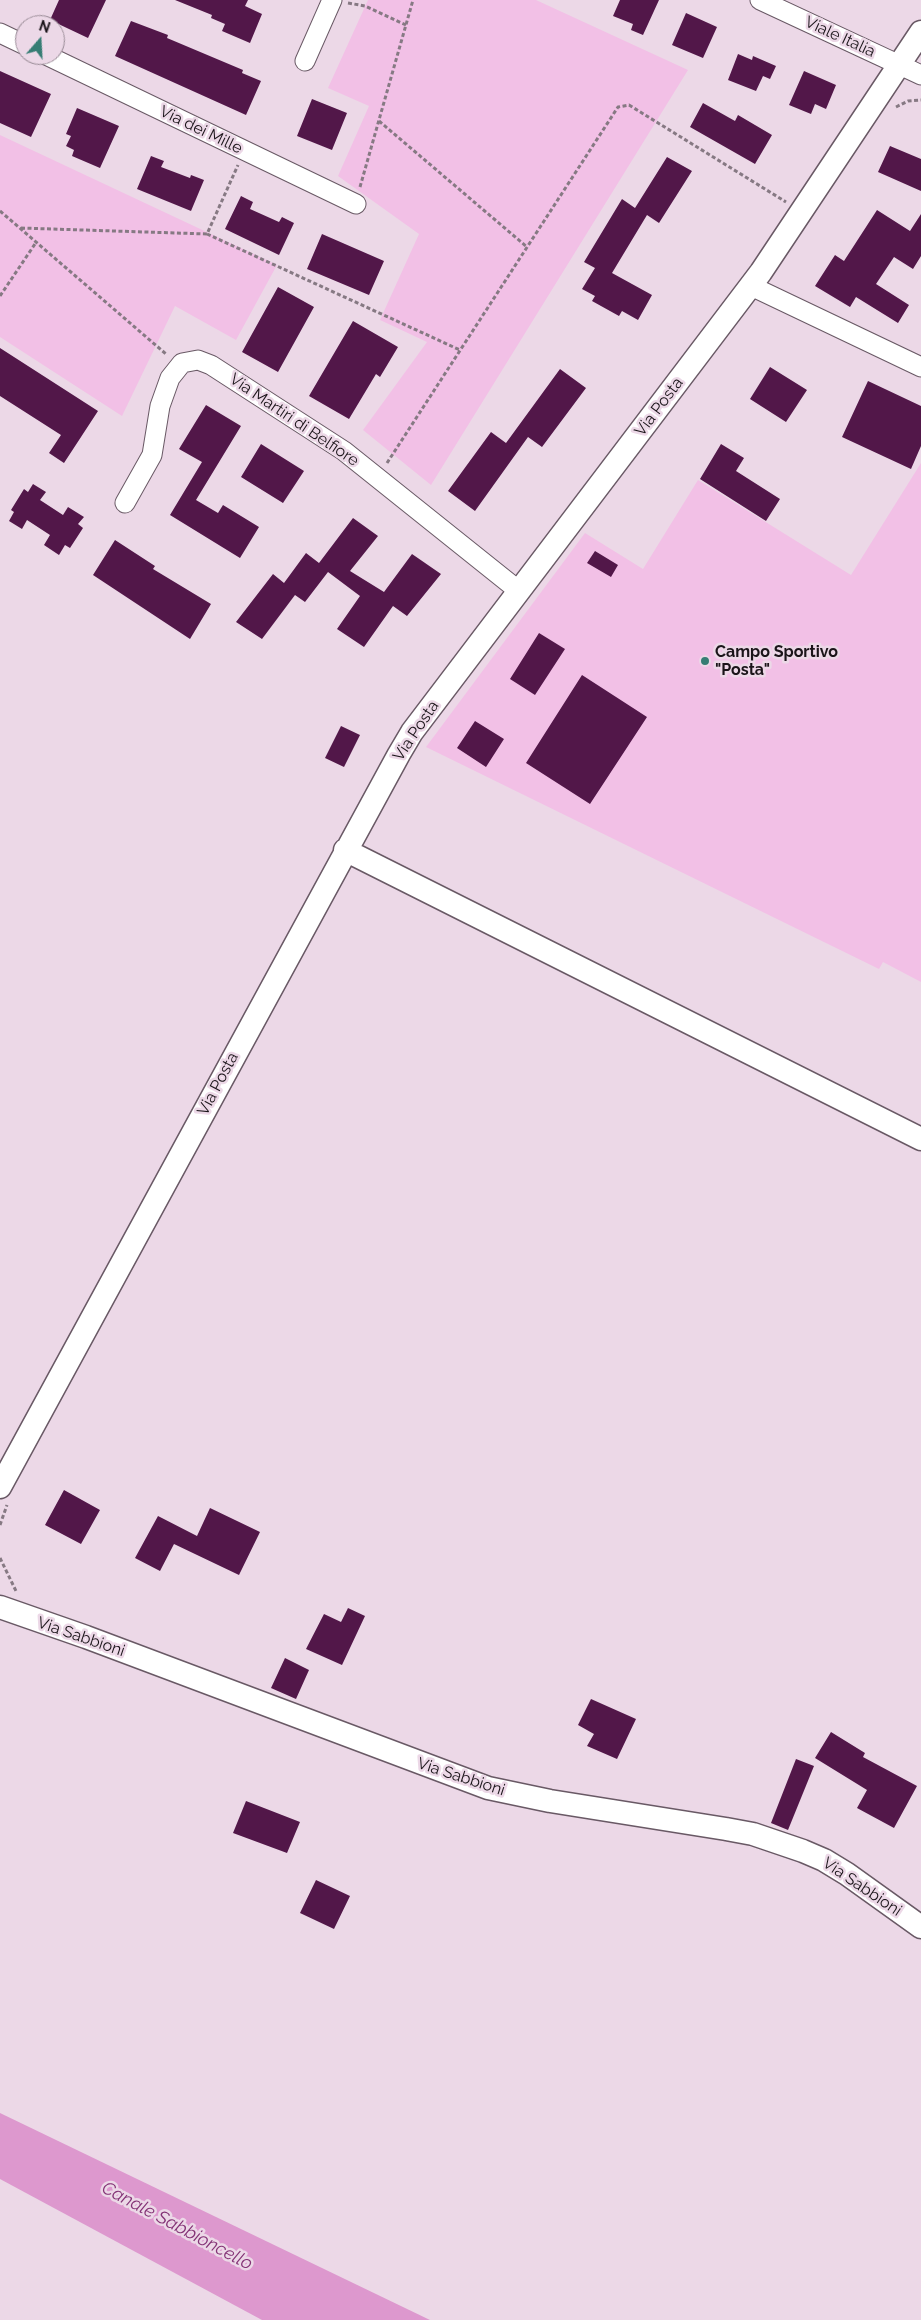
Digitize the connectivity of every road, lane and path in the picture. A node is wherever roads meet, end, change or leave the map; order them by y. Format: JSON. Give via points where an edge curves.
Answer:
{"nodes":[{"id":1,"x":413,"y":0,"type":"edge"},
{"id":2,"x":760,"y":0,"type":"edge"},
{"id":3,"x":336,"y":1,"type":"edge"},
{"id":4,"x":406,"y":25,"type":"junction"},
{"id":5,"x":0,"y":32,"type":"edge"},
{"id":6,"x":921,"y":32,"type":"edge"},
{"id":7,"x":15,"y":40,"type":"edge"},
{"id":8,"x":305,"y":61,"type":"dead end"},
{"id":9,"x":65,"y":64,"type":"edge"},
{"id":10,"x":900,"y":65,"type":"junction"},
{"id":11,"x":921,"y":75,"type":"edge"},
{"id":12,"x":921,"y":100,"type":"edge"},
{"id":13,"x":890,"y":111,"type":"dead end"},
{"id":14,"x":379,"y":121,"type":"junction"},
{"id":15,"x":244,"y":150,"type":"junction"},
{"id":16,"x":356,"y":204,"type":"joint"},
{"id":17,"x":0,"y":211,"type":"edge"},
{"id":18,"x":802,"y":212,"type":"junction"},
{"id":19,"x":21,"y":228,"type":"junction"},
{"id":20,"x":207,"y":234,"type":"junction"},
{"id":21,"x":37,"y":240,"type":"junction"},
{"id":22,"x":527,"y":246,"type":"junction"},
{"id":23,"x":751,"y":286,"type":"junction"},
{"id":24,"x":0,"y":296,"type":"edge"},
{"id":25,"x":460,"y":350,"type":"junction"},
{"id":26,"x":178,"y":365,"type":"junction"},
{"id":27,"x":921,"y":367,"type":"edge"},
{"id":28,"x":378,"y":478,"type":"junction"},
{"id":29,"x":125,"y":503,"type":"dead end"},
{"id":30,"x":519,"y":591,"type":"junction"},
{"id":31,"x":345,"y":850,"type":"junction"},
{"id":32,"x":921,"y":1139,"type":"edge"},
{"id":33,"x":4,"y":1494,"type":"edge"},
{"id":34,"x":0,"y":1525,"type":"edge"},
{"id":35,"x":0,"y":1592,"type":"edge"},
{"id":36,"x":0,"y":1604,"type":"edge"},
{"id":37,"x":0,"y":1608,"type":"edge"},
{"id":38,"x":921,"y":1927,"type":"edge"}],
"edges":[{"from":1,"to":4,"type":"path"},
{"from":2,"to":10,"type":"street","name":"Viale Italia"},
{"from":3,"to":4,"type":"path","via":[[364,6]]},
{"from":3,"to":8,"type":"street"},
{"from":4,"to":14,"type":"path"},
{"from":5,"to":7,"type":"street"},
{"from":6,"to":10,"type":"street","name":"Via Posta"},
{"from":9,"to":15,"type":"street","name":"Via dei Mille"},
{"from":10,"to":11,"type":"street","name":"Viale Italia"},
{"from":10,"to":18,"type":"street","name":"Via Posta"},
{"from":12,"to":13,"type":"path","via":[[908,101]]},
{"from":14,"to":16,"type":"path"},
{"from":14,"to":22,"type":"path"},
{"from":15,"to":16,"type":"street","name":"Via dei Mille"},
{"from":15,"to":20,"type":"path"},
{"from":17,"to":19,"type":"path"},
{"from":18,"to":22,"type":"path","via":[[629,105],[622,105],[614,111]]},
{"from":18,"to":23,"type":"street","name":"Via Posta"},
{"from":19,"to":20,"type":"path"},
{"from":19,"to":21,"type":"path"},
{"from":20,"to":25,"type":"path"},
{"from":21,"to":24,"type":"path"},
{"from":21,"to":26,"type":"path"},
{"from":22,"to":25,"type":"path"},
{"from":23,"to":27,"type":"street"},
{"from":23,"to":30,"type":"street","name":"Via Posta"},
{"from":25,"to":28,"type":"path"},
{"from":26,"to":28,"type":"street","name":"Via Martiri di Belfiore","via":[[189,360],[211,365],[344,451]]},
{"from":26,"to":29,"type":"street","via":[[164,393],[152,455]]},
{"from":28,"to":30,"type":"street","name":"Via Martiri di Belfiore"},
{"from":30,"to":31,"type":"street","name":"Via Posta","via":[[412,732]]},
{"from":31,"to":32,"type":"street"},
{"from":31,"to":33,"type":"street","name":"Via Posta"},
{"from":33,"to":34,"type":"path"},
{"from":35,"to":36,"type":"street"},
{"from":37,"to":38,"type":"street","name":"Via Sabbioni","via":[[86,1637],[488,1788],[735,1831],[803,1851],[847,1874]]}]}
